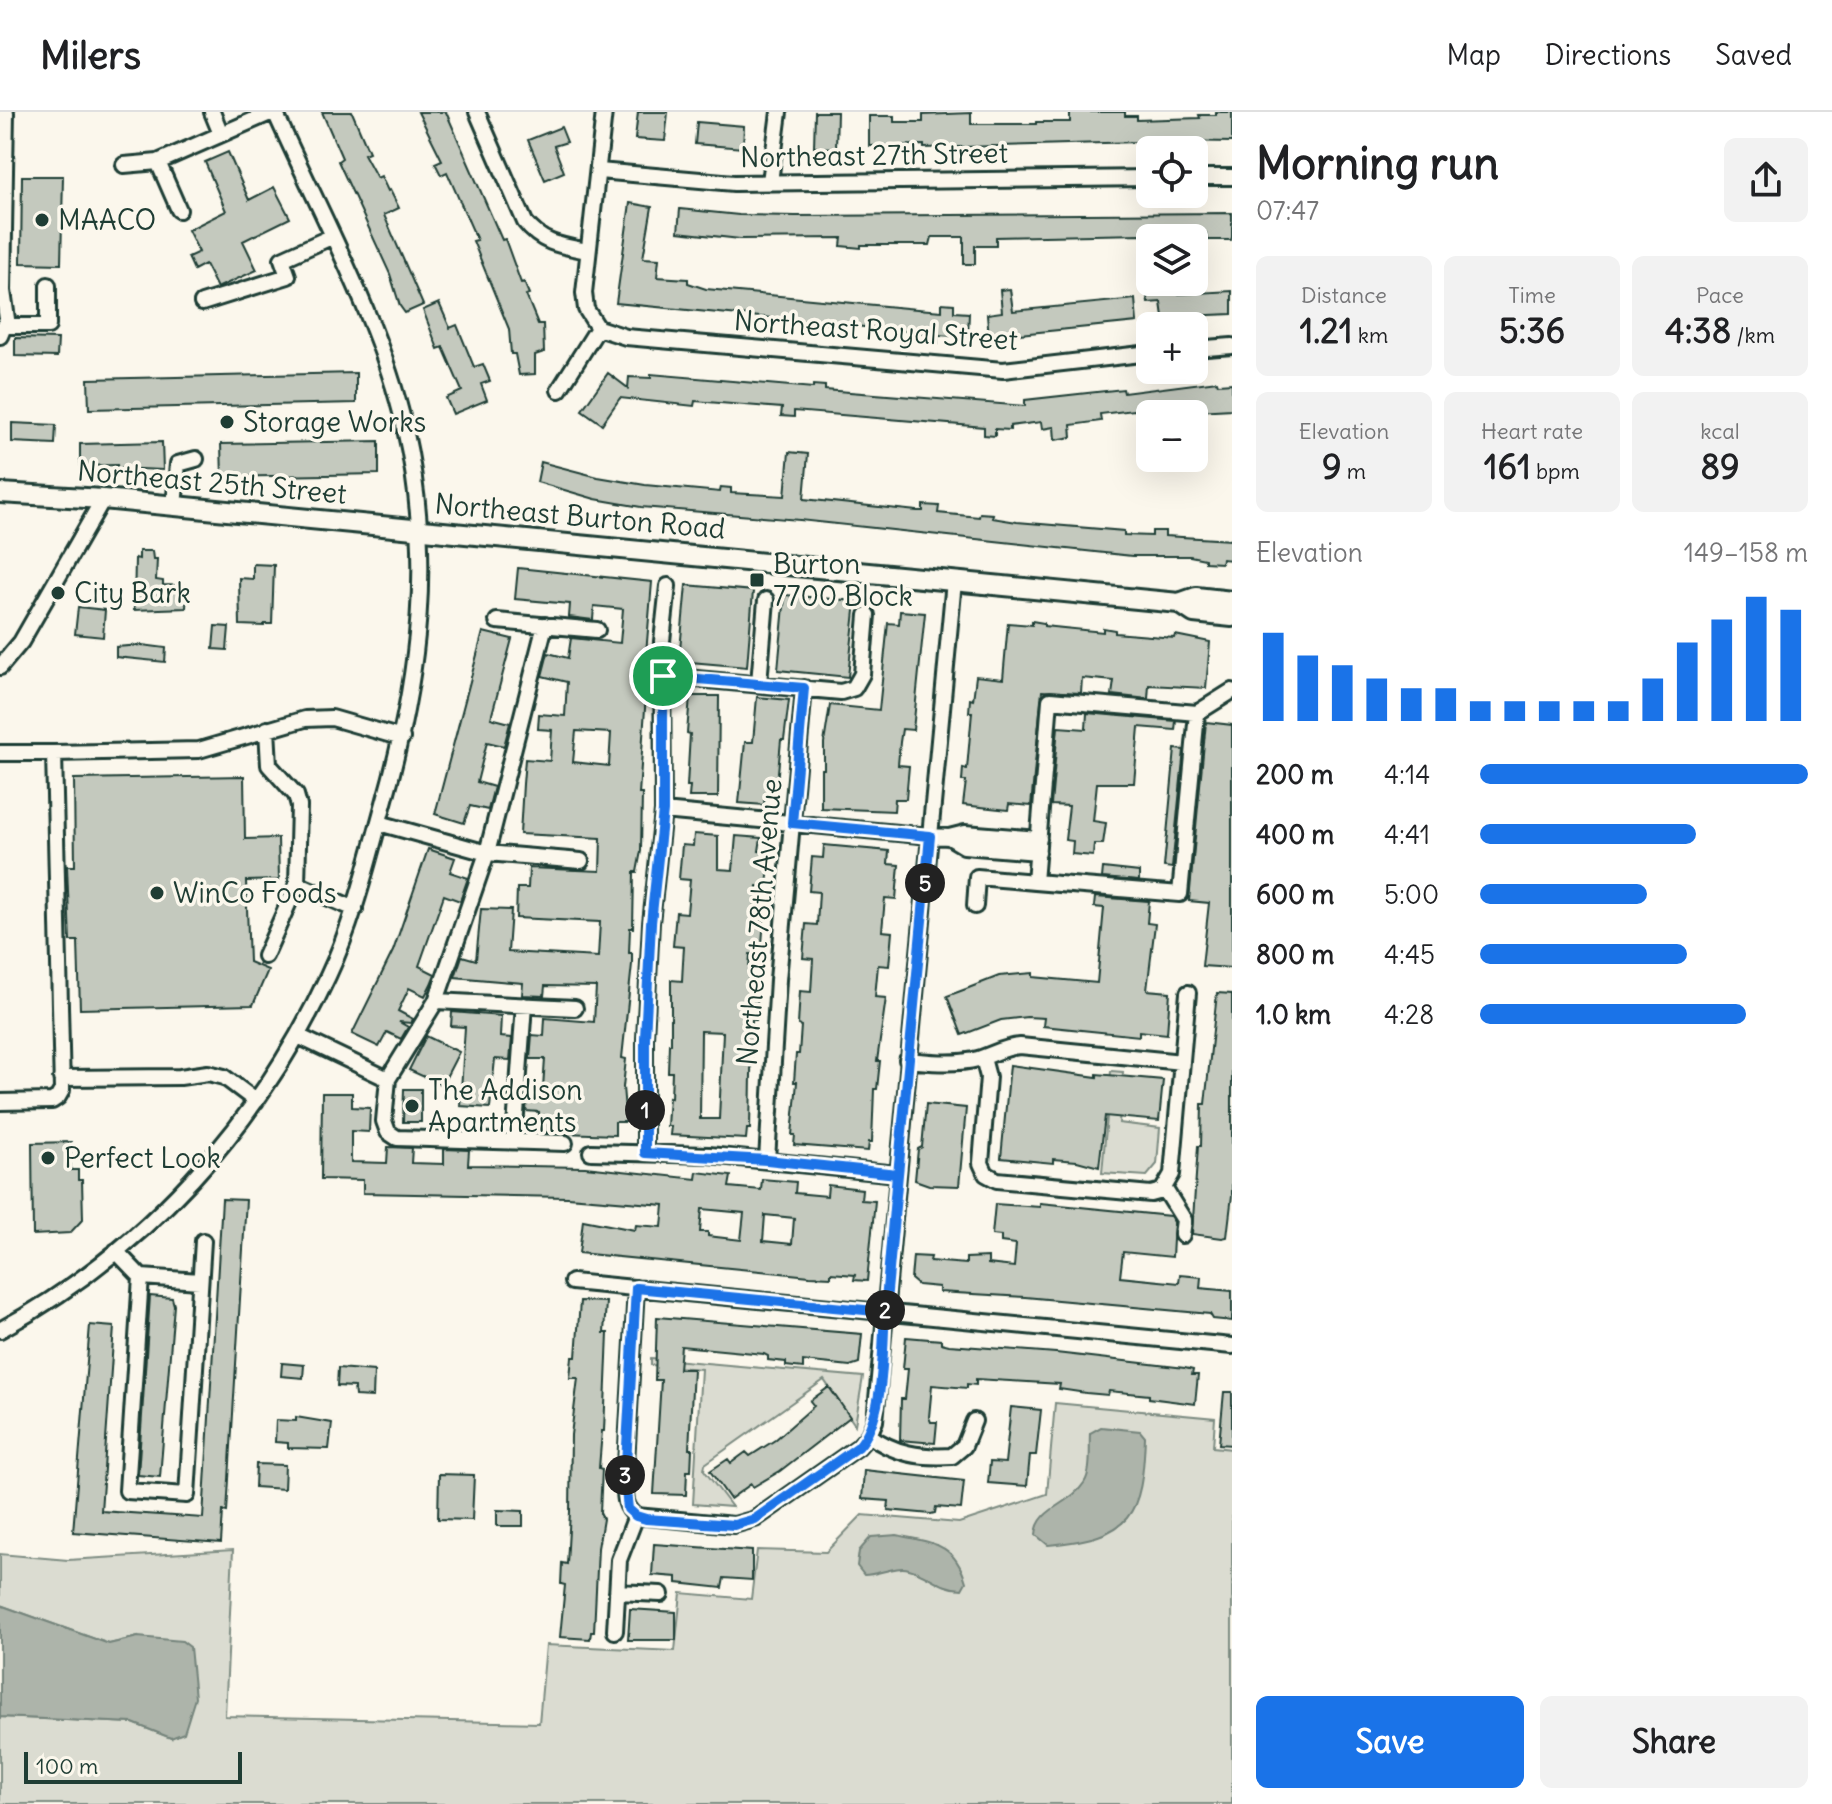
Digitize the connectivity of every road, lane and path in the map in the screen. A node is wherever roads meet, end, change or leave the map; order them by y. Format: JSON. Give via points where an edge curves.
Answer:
{"nodes":[{"id":1,"x":6,"y":112,"type":"edge"},
{"id":2,"x":212,"y":112,"type":"edge"},
{"id":3,"x":273,"y":112,"type":"edge"},
{"id":4,"x":477,"y":112,"type":"edge"},
{"id":5,"x":604,"y":112,"type":"edge"},
{"id":6,"x":779,"y":112,"type":"edge"},
{"id":7,"x":221,"y":134,"type":"junction"},
{"id":8,"x":158,"y":162,"type":"junction"},
{"id":9,"x":124,"y":165,"type":"dead end"},
{"id":10,"x":599,"y":171,"type":"junction"},
{"id":11,"x":1208,"y":177,"type":"edge"},
{"id":12,"x":1232,"y":177,"type":"edge"},
{"id":13,"x":1136,"y":178,"type":"edge"},
{"id":14,"x":770,"y":182,"type":"junction"},
{"id":15,"x":179,"y":210,"type":"dead end"},
{"id":16,"x":331,"y":237,"type":"junction"},
{"id":17,"x":588,"y":251,"type":"junction"},
{"id":18,"x":48,"y":285,"type":"dead end"},
{"id":19,"x":1,"y":291,"type":"edge"},
{"id":20,"x":202,"y":303,"type":"dead end"},
{"id":21,"x":598,"y":328,"type":"junction"},
{"id":22,"x":3,"y":331,"type":"edge"},
{"id":23,"x":1232,"y":346,"type":"edge"},
{"id":24,"x":1208,"y":348,"type":"edge"},
{"id":25,"x":1136,"y":355,"type":"edge"},
{"id":26,"x":559,"y":390,"type":"dead end"},
{"id":27,"x":196,"y":459,"type":"dead end"},
{"id":28,"x":0,"y":493,"type":"edge"},
{"id":29,"x":103,"y":499,"type":"junction"},
{"id":30,"x":174,"y":506,"type":"junction"},
{"id":31,"x":418,"y":530,"type":"junction"},
{"id":32,"x":954,"y":581,"type":"junction"},
{"id":33,"x":668,"y":586,"type":"dead end"},
{"id":34,"x":766,"y":600,"type":"dead end"},
{"id":35,"x":1232,"y":601,"type":"edge"},
{"id":36,"x":1179,"y":603,"type":"junction"},
{"id":37,"x":867,"y":615,"type":"dead end"},
{"id":38,"x":1232,"y":617,"type":"edge"},
{"id":39,"x":497,"y":621,"type":"dead end"},
{"id":40,"x":545,"y":625,"type":"junction"},
{"id":41,"x":597,"y":630,"type":"dead end"},
{"id":42,"x":0,"y":667,"type":"edge"},
{"id":43,"x":663,"y":676,"type":"junction"},
{"id":44,"x":759,"y":683,"type":"junction"},
{"id":45,"x":804,"y":688,"type":"junction"},
{"id":46,"x":1232,"y":691,"type":"edge"},
{"id":47,"x":1197,"y":713,"type":"junction"},
{"id":48,"x":267,"y":729,"type":"junction"},
{"id":49,"x":402,"y":738,"type":"junction"},
{"id":50,"x":0,"y":753,"type":"edge"},
{"id":51,"x":54,"y":753,"type":"junction"},
{"id":52,"x":663,"y":811,"type":"junction"},
{"id":53,"x":379,"y":823,"type":"junction"},
{"id":54,"x":792,"y":823,"type":"junction"},
{"id":55,"x":930,"y":836,"type":"junction"},
{"id":56,"x":1038,"y":846,"type":"junction"},
{"id":57,"x":487,"y":853,"type":"junction"},
{"id":58,"x":581,"y":861,"type":"dead end"},
{"id":59,"x":1035,"y":882,"type":"junction"},
{"id":60,"x":297,"y":884,"type":"junction"},
{"id":61,"x":975,"y":906,"type":"dead end"},
{"id":62,"x":355,"y":909,"type":"junction"},
{"id":63,"x":265,"y":956,"type":"dead end"},
{"id":64,"x":1188,"y":993,"type":"dead end"},
{"id":65,"x":436,"y":1001,"type":"junction"},
{"id":66,"x":524,"y":1005,"type":"junction"},
{"id":67,"x":575,"y":1008,"type":"dead end"},
{"id":68,"x":298,"y":1036,"type":"junction"},
{"id":69,"x":983,"y":1058,"type":"junction"},
{"id":70,"x":907,"y":1060,"type":"junction"},
{"id":71,"x":1182,"y":1062,"type":"junction"},
{"id":72,"x":61,"y":1078,"type":"junction"},
{"id":73,"x":388,"y":1079,"type":"junction"},
{"id":74,"x":256,"y":1101,"type":"junction"},
{"id":75,"x":0,"y":1102,"type":"edge"},
{"id":76,"x":514,"y":1141,"type":"junction"},
{"id":77,"x":565,"y":1143,"type":"dead end"},
{"id":78,"x":591,"y":1152,"type":"dead end"},
{"id":79,"x":645,"y":1153,"type":"junction"},
{"id":80,"x":767,"y":1160,"type":"junction"},
{"id":81,"x":897,"y":1174,"type":"junction"},
{"id":82,"x":1163,"y":1189,"type":"junction"},
{"id":83,"x":1182,"y":1235,"type":"dead end"},
{"id":84,"x":203,"y":1241,"type":"dead end"},
{"id":85,"x":116,"y":1251,"type":"junction"},
{"id":86,"x":141,"y":1277,"type":"junction"},
{"id":87,"x":200,"y":1281,"type":"junction"},
{"id":88,"x":572,"y":1282,"type":"dead end"},
{"id":89,"x":636,"y":1288,"type":"junction"},
{"id":90,"x":885,"y":1312,"type":"junction"},
{"id":91,"x":0,"y":1330,"type":"edge"},
{"id":92,"x":1232,"y":1346,"type":"edge"},
{"id":93,"x":974,"y":1421,"type":"dead end"},
{"id":94,"x":869,"y":1435,"type":"junction"},
{"id":95,"x":636,"y":1516,"type":"junction"},
{"id":96,"x":617,"y":1592,"type":"junction"},
{"id":97,"x":661,"y":1594,"type":"dead end"},
{"id":98,"x":615,"y":1631,"type":"dead end"}],
"edges":[{"from":1,"to":19,"type":"street"},
{"from":2,"to":7,"type":"street"},
{"from":3,"to":7,"type":"street"},
{"from":3,"to":16,"type":"street","name":"Northeast Burton Road"},
{"from":4,"to":17,"type":"street","via":[[536,236]]},
{"from":5,"to":10,"type":"street"},
{"from":6,"to":14,"type":"street"},
{"from":7,"to":8,"type":"street"},
{"from":8,"to":9,"type":"street"},
{"from":8,"to":15,"type":"street"},
{"from":10,"to":14,"type":"street","name":"Northeast 27th Street"},
{"from":10,"to":17,"type":"street"},
{"from":11,"to":12,"type":"street"},
{"from":13,"to":14,"type":"street","name":"Northeast 27th Street"},
{"from":16,"to":20,"type":"street","via":[[282,259],[288,276]]},
{"from":16,"to":31,"type":"street","name":"Northeast Burton Road","via":[[393,382],[411,461]]},
{"from":17,"to":21,"type":"street","via":[[586,309]]},
{"from":18,"to":22,"type":"street","via":[[48,326]]},
{"from":19,"to":22,"type":"street"},
{"from":21,"to":25,"type":"street","name":"Northeast Royal Street","via":[[626,337],[1003,370]]},
{"from":21,"to":26,"type":"street"},
{"from":23,"to":24,"type":"street"},
{"from":27,"to":30,"type":"street","via":[[178,464]]},
{"from":28,"to":29,"type":"main road","name":"Northeast 25th Street"},
{"from":29,"to":30,"type":"main road","name":"Northeast 25th Street"},
{"from":29,"to":42,"type":"street","via":[[21,642]]},
{"from":30,"to":31,"type":"main road","name":"Northeast 25th Street"},
{"from":31,"to":32,"type":"main road","name":"Northeast Burton Road"},
{"from":31,"to":49,"type":"street","via":[[417,652]]},
{"from":32,"to":36,"type":"main road","name":"Northeast Burton Road"},
{"from":32,"to":55,"type":"street"},
{"from":33,"to":43,"type":"street"},
{"from":34,"to":44,"type":"street"},
{"from":35,"to":36,"type":"main road","name":"Northeast Burton Road","via":[[1196,597]]},
{"from":36,"to":38,"type":"main road","name":"Northeast Burton Road","via":[[1194,613]]},
{"from":37,"to":45,"type":"street","via":[[862,674],[854,688]]},
{"from":39,"to":40,"type":"street"},
{"from":40,"to":41,"type":"street"},
{"from":40,"to":57,"type":"street"},
{"from":43,"to":44,"type":"street"},
{"from":43,"to":52,"type":"street"},
{"from":44,"to":45,"type":"street"},
{"from":45,"to":54,"type":"street","name":"Northeast 78th Avenue"},
{"from":46,"to":47,"type":"street"},
{"from":47,"to":56,"type":"street","via":[[1050,700]]},
{"from":47,"to":59,"type":"street","via":[[1180,894]]},
{"from":48,"to":49,"type":"street","via":[[332,718]]},
{"from":48,"to":51,"type":"street","via":[[199,750]]},
{"from":48,"to":60,"type":"street","via":[[269,765],[296,795],[299,806]]},
{"from":49,"to":53,"type":"street"},
{"from":50,"to":51,"type":"street"},
{"from":51,"to":72,"type":"street"},
{"from":52,"to":54,"type":"street"},
{"from":52,"to":79,"type":"street","via":[[650,938]]},
{"from":53,"to":57,"type":"street"},
{"from":53,"to":62,"type":"street"},
{"from":54,"to":55,"type":"street"},
{"from":54,"to":80,"type":"street","name":"Northeast 78th Avenue"},
{"from":55,"to":56,"type":"street","via":[[965,833]]},
{"from":55,"to":70,"type":"street"},
{"from":56,"to":59,"type":"street"},
{"from":57,"to":58,"type":"street"},
{"from":57,"to":65,"type":"street"},
{"from":59,"to":61,"type":"street","via":[[977,877]]},
{"from":60,"to":62,"type":"street"},
{"from":60,"to":63,"type":"street"},
{"from":62,"to":68,"type":"street"},
{"from":64,"to":71,"type":"street"},
{"from":65,"to":66,"type":"street"},
{"from":65,"to":73,"type":"street"},
{"from":66,"to":67,"type":"street"},
{"from":66,"to":76,"type":"street"},
{"from":68,"to":73,"type":"street"},
{"from":68,"to":74,"type":"street"},
{"from":69,"to":70,"type":"street"},
{"from":69,"to":71,"type":"street","via":[[1003,1047],[1020,1046]]},
{"from":69,"to":82,"type":"street","via":[[988,1077],[981,1163],[986,1174],[997,1180],[1151,1194]]},
{"from":70,"to":81,"type":"street"},
{"from":71,"to":82,"type":"street","via":[[1172,1174]]},
{"from":72,"to":74,"type":"street","via":[[208,1073],[224,1077]]},
{"from":72,"to":75,"type":"street","via":[[61,1094],[55,1099]]},
{"from":73,"to":76,"type":"street","via":[[384,1121],[392,1136]]},
{"from":74,"to":85,"type":"street","via":[[203,1167]]},
{"from":76,"to":77,"type":"street"},
{"from":78,"to":79,"type":"street"},
{"from":79,"to":80,"type":"street"},
{"from":80,"to":81,"type":"street"},
{"from":81,"to":90,"type":"street"},
{"from":82,"to":83,"type":"street","via":[[1184,1220]]},
{"from":84,"to":87,"type":"street"},
{"from":85,"to":86,"type":"street"},
{"from":85,"to":91,"type":"street","via":[[78,1282]]},
{"from":86,"to":87,"type":"street"},
{"from":86,"to":87,"type":"street","via":[[127,1491],[187,1495]]},
{"from":88,"to":89,"type":"street"},
{"from":89,"to":90,"type":"street"},
{"from":89,"to":95,"type":"street","via":[[625,1500]]},
{"from":90,"to":92,"type":"street"},
{"from":90,"to":94,"type":"street","via":[[875,1421]]},
{"from":93,"to":94,"type":"street","via":[[964,1446],[952,1456],[902,1453]]},
{"from":94,"to":95,"type":"street","via":[[755,1519],[734,1525]]},
{"from":95,"to":96,"type":"street","via":[[622,1549]]},
{"from":96,"to":97,"type":"street"},
{"from":96,"to":98,"type":"street"}]}
